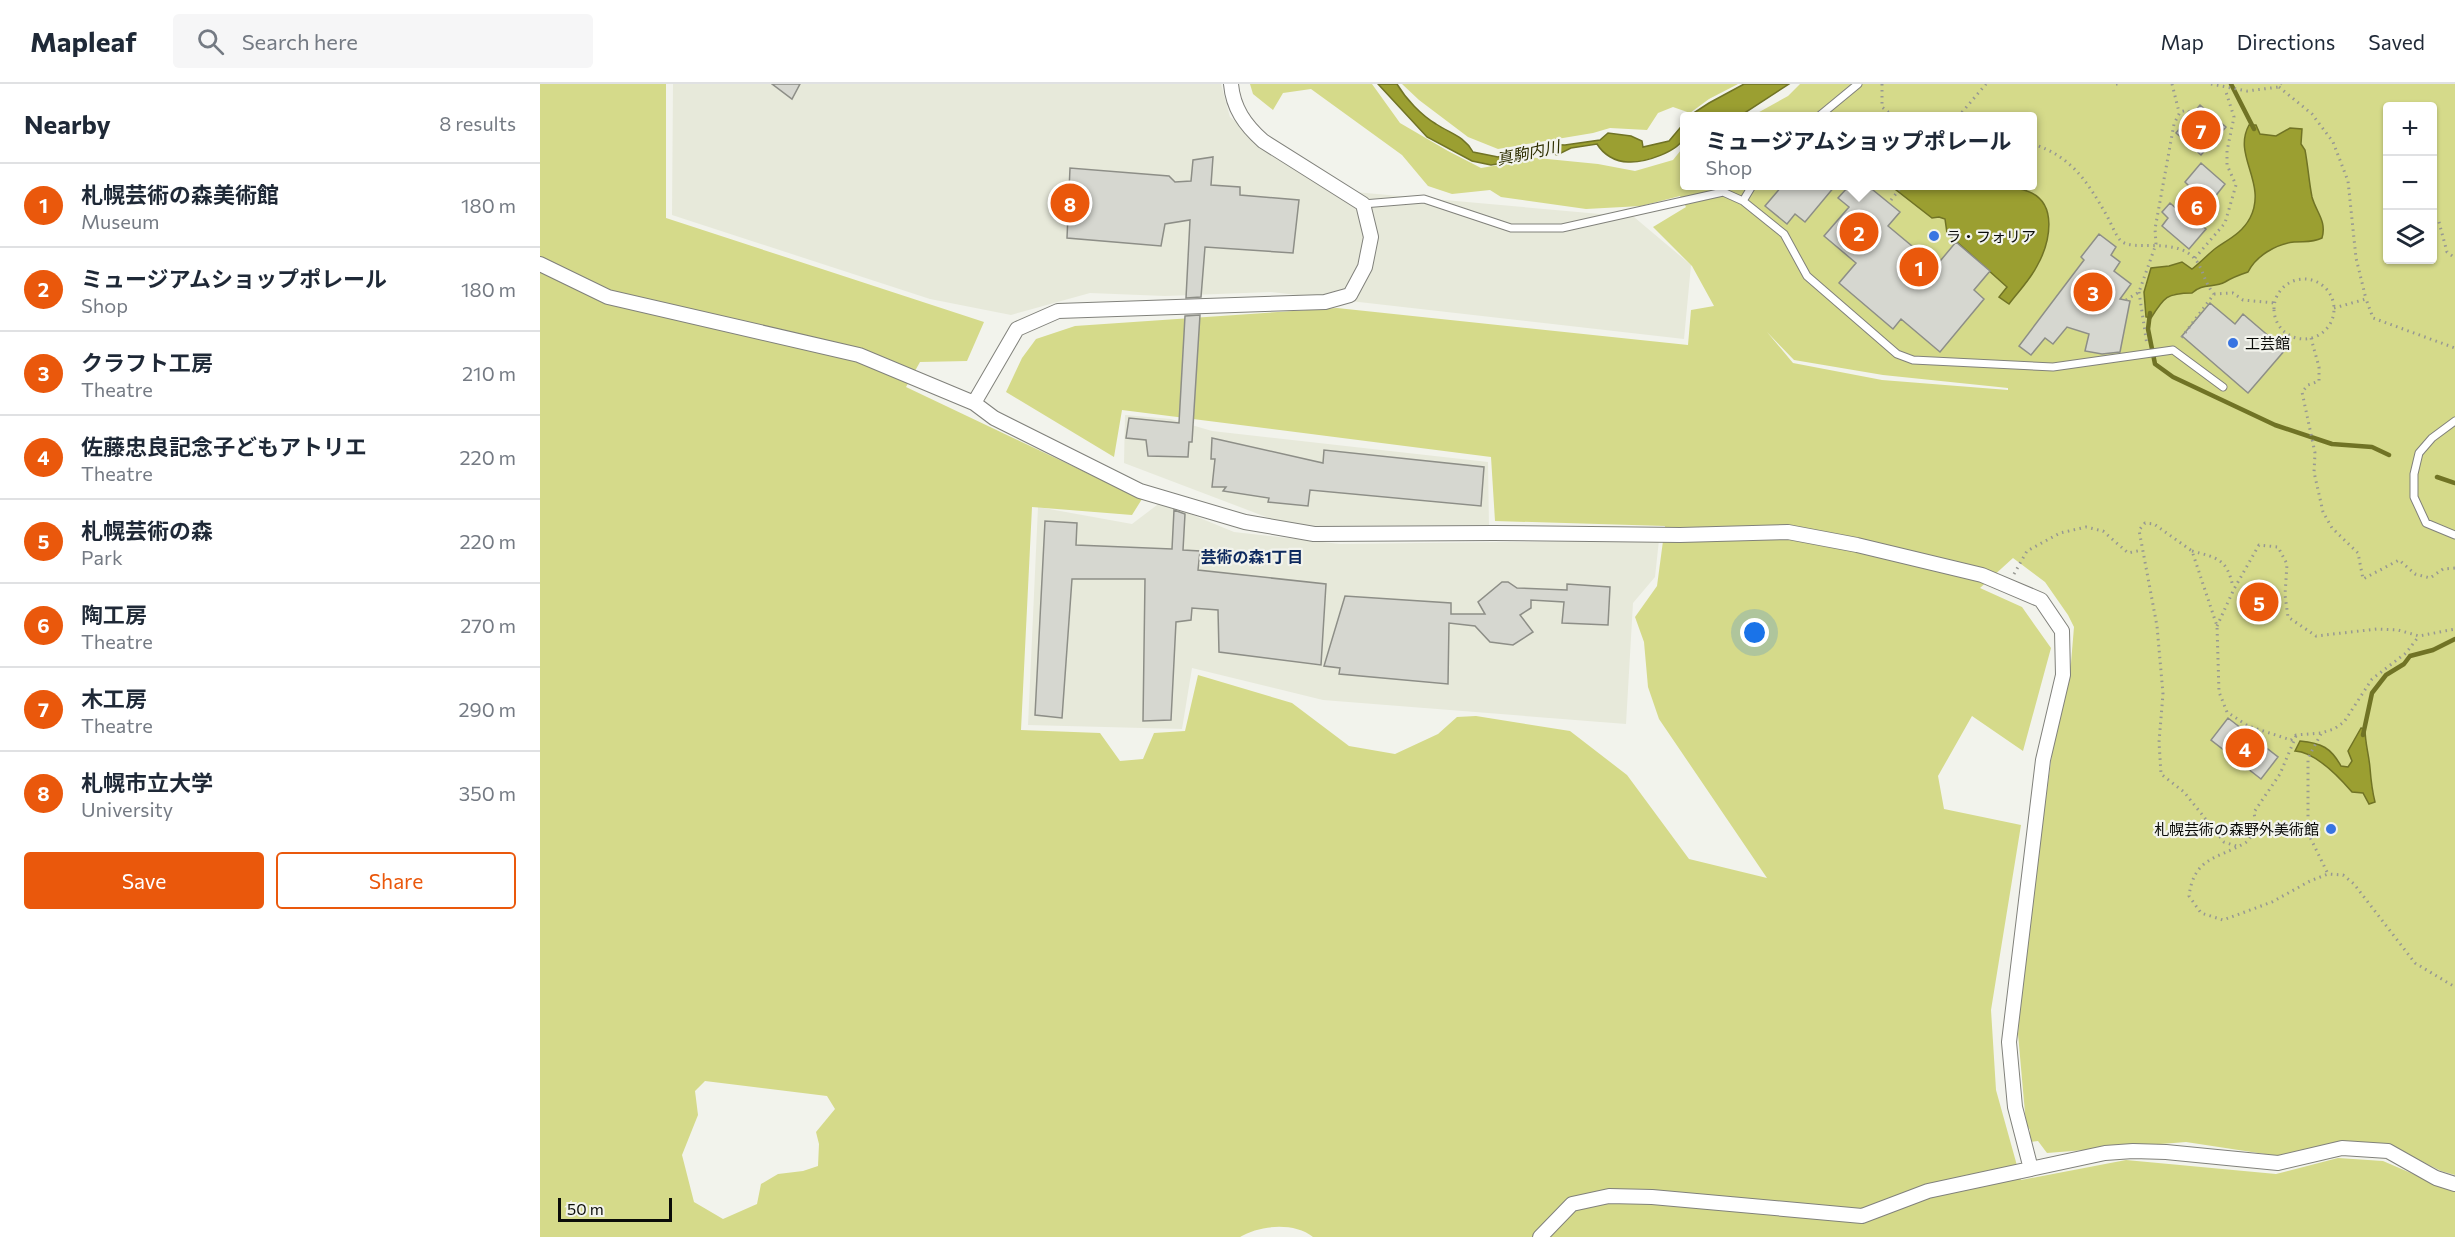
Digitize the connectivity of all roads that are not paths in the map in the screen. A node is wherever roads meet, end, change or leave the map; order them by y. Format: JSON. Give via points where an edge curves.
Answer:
{"nodes":[{"id":1,"x":1231,"y":84,"type":"edge"},
{"id":2,"x":1858,"y":84,"type":"edge"},
{"id":3,"x":1824,"y":112,"type":"edge"},
{"id":4,"x":1750,"y":190,"type":"edge"},
{"id":5,"x":1743,"y":201,"type":"junction"},
{"id":6,"x":1363,"y":204,"type":"junction"},
{"id":7,"x":540,"y":264,"type":"edge"},
{"id":8,"x":2223,"y":387,"type":"dead end"},
{"id":9,"x":974,"y":403,"type":"junction"},
{"id":10,"x":2455,"y":421,"type":"edge"},
{"id":11,"x":2455,"y":535,"type":"edge"},
{"id":12,"x":2031,"y":1169,"type":"junction"},
{"id":13,"x":2455,"y":1184,"type":"edge"},
{"id":14,"x":1540,"y":1237,"type":"edge"}],
"edges":[{"from":1,"to":6,"type":"street","via":[[1239,113],[1263,141]]},
{"from":2,"to":3,"type":"lane"},
{"from":4,"to":5,"type":"lane"},
{"from":5,"to":6,"type":"lane","via":[[1723,192],[1562,228],[1511,228],[1424,200]]},
{"from":5,"to":8,"type":"lane","via":[[1784,234],[1807,276],[1897,354],[1913,360],[2053,367],[2169,351]]},
{"from":6,"to":9,"type":"street","via":[[1371,237],[1365,267],[1350,295],[1325,302],[1058,311],[1017,329]]},
{"from":7,"to":9,"type":"street","via":[[608,297],[859,355]]},
{"from":9,"to":12,"type":"street","via":[[994,418],[1140,491],[1256,524],[1314,534],[1788,532],[1982,575],[2041,600],[2062,631],[2062,675],[2043,760],[2009,1042],[2015,1107]]},
{"from":10,"to":11,"type":"lane","via":[[2419,453],[2414,474],[2414,497],[2426,524]]},
{"from":12,"to":13,"type":"street","via":[[2133,1151],[2277,1163],[2342,1148],[2388,1151],[2436,1178]]},
{"from":12,"to":14,"type":"street","via":[[1928,1191],[1862,1216],[1609,1196],[1572,1204]]}]}
